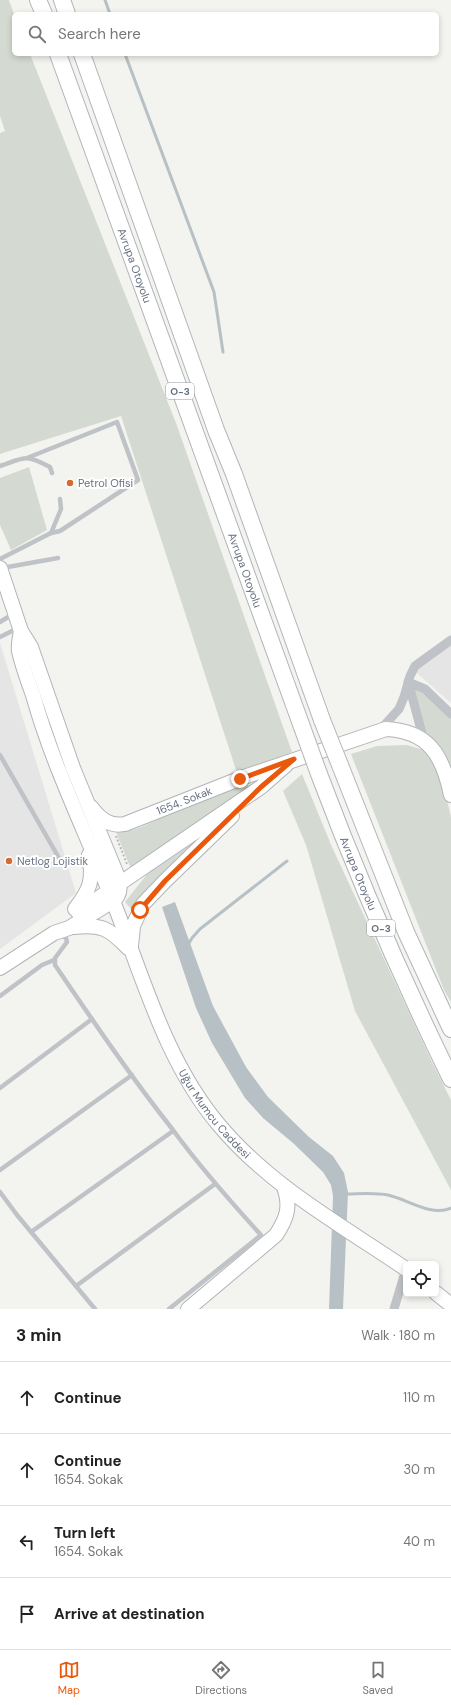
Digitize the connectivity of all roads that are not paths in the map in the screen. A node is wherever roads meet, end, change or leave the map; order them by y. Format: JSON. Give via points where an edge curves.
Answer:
{"nodes":[{"id":1,"x":38,"y":0,"type":"edge"},
{"id":2,"x":62,"y":0,"type":"edge"},
{"id":3,"x":43,"y":12,"type":"edge"},
{"id":4,"x":66,"y":12,"type":"edge"},
{"id":5,"x":59,"y":56,"type":"edge"},
{"id":6,"x":83,"y":56,"type":"edge"},
{"id":7,"x":27,"y":458,"type":"junction"},
{"id":8,"x":0,"y":466,"type":"edge"},
{"id":9,"x":52,"y":473,"type":"dead end"},
{"id":10,"x":60,"y":499,"type":"dead end"},
{"id":11,"x":51,"y":533,"type":"junction"},
{"id":12,"x":58,"y":558,"type":"dead end"},
{"id":13,"x":0,"y":567,"type":"edge"},
{"id":14,"x":15,"y":613,"type":"junction"},
{"id":15,"x":0,"y":622,"type":"edge"},
{"id":16,"x":20,"y":629,"type":"junction"},
{"id":17,"x":0,"y":637,"type":"edge"},
{"id":18,"x":451,"y":640,"type":"edge"},
{"id":19,"x":408,"y":682,"type":"junction"},
{"id":20,"x":451,"y":714,"type":"edge"},
{"id":21,"x":380,"y":730,"type":"junction"},
{"id":22,"x":424,"y":741,"type":"junction"},
{"id":23,"x":0,"y":755,"type":"edge"},
{"id":24,"x":294,"y":759,"type":"junction"},
{"id":25,"x":449,"y":781,"type":"edge"},
{"id":26,"x":261,"y":787,"type":"junction"},
{"id":27,"x":83,"y":795,"type":"junction"},
{"id":28,"x":451,"y":795,"type":"edge"},
{"id":29,"x":85,"y":835,"type":"junction"},
{"id":30,"x":63,"y":866,"type":"dead end"},
{"id":31,"x":114,"y":892,"type":"junction"},
{"id":32,"x":67,"y":925,"type":"junction"},
{"id":33,"x":54,"y":933,"type":"junction"},
{"id":34,"x":131,"y":952,"type":"junction"},
{"id":35,"x":54,"y":960,"type":"junction"},
{"id":36,"x":0,"y":968,"type":"edge"},
{"id":37,"x":0,"y":996,"type":"edge"},
{"id":38,"x":92,"y":1019,"type":"junction"},
{"id":39,"x":451,"y":1029,"type":"edge"},
{"id":40,"x":132,"y":1075,"type":"junction"},
{"id":41,"x":451,"y":1079,"type":"edge"},
{"id":42,"x":0,"y":1088,"type":"edge"},
{"id":43,"x":173,"y":1131,"type":"junction"},
{"id":44,"x":0,"y":1170,"type":"edge"},
{"id":45,"x":215,"y":1184,"type":"junction"},
{"id":46,"x":284,"y":1187,"type":"junction"},
{"id":47,"x":0,"y":1192,"type":"edge"},
{"id":48,"x":31,"y":1232,"type":"junction"},
{"id":49,"x":403,"y":1267,"type":"edge"},
{"id":50,"x":403,"y":1279,"type":"edge"},
{"id":51,"x":76,"y":1286,"type":"junction"},
{"id":52,"x":439,"y":1295,"type":"edge"},
{"id":53,"x":451,"y":1305,"type":"edge"},
{"id":54,"x":95,"y":1309,"type":"edge"},
{"id":55,"x":168,"y":1309,"type":"edge"},
{"id":56,"x":188,"y":1309,"type":"edge"},
{"id":57,"x":394,"y":1309,"type":"edge"}],
"edges":[{"from":1,"to":3,"type":"highway"},
{"from":2,"to":4,"type":"highway"},
{"from":5,"to":41,"type":"highway","name":"Avrupa Otoyolu","number":"O-3","bridge":true,"via":[[319,774],[387,943]]},
{"from":6,"to":39,"type":"highway","name":"Avrupa Otoyolu","number":"O-3","bridge":true,"via":[[322,720],[404,925]]},
{"from":7,"to":8,"type":"lane"},
{"from":7,"to":9,"type":"lane","via":[[50,468]]},
{"from":7,"to":11,"type":"lane","via":[[117,422],[138,480],[60,531]]},
{"from":10,"to":11,"type":"lane","via":[[61,510]]},
{"from":11,"to":13,"type":"lane"},
{"from":12,"to":13,"type":"lane"},
{"from":13,"to":14,"type":"main road"},
{"from":14,"to":15,"type":"lane"},
{"from":14,"to":16,"type":"main road"},
{"from":16,"to":17,"type":"lane"},
{"from":16,"to":27,"type":"main road","via":[[31,647]]},
{"from":16,"to":29,"type":"main road","via":[[19,649],[39,716]]},
{"from":18,"to":19,"type":"street","via":[[415,666]]},
{"from":19,"to":20,"type":"street","via":[[425,689]]},
{"from":19,"to":21,"type":"street","via":[[399,709]]},
{"from":19,"to":22,"type":"street"},
{"from":21,"to":22,"type":"main road","name":"1654. Sokak","via":[[402,731]]},
{"from":21,"to":24,"type":"main road","name":"1654. Sokak"},
{"from":22,"to":25,"type":"main road","name":"1654. Sokak","via":[[440,759]]},
{"from":23,"to":30,"type":"lane"},
{"from":24,"to":26,"type":"main road","name":"1654. Sokak"},
{"from":24,"to":27,"type":"main road","name":"1654. Sokak","via":[[122,825],[104,821]]},
{"from":25,"to":28,"type":"main road","name":"1654. Sokak"},
{"from":26,"to":31,"type":"main road","name":"1654. Sokak"},
{"from":26,"to":34,"type":"main road","via":[[143,904],[133,926]]},
{"from":27,"to":31,"type":"main road"},
{"from":29,"to":31,"type":"main road"},
{"from":29,"to":32,"type":"main road","via":[[91,868],[90,885]]},
{"from":31,"to":32,"type":"main road","name":"1654. Sokak"},
{"from":31,"to":34,"type":"main road","name":"Uğur Mumcu Caddesi"},
{"from":32,"to":33,"type":"main road"},
{"from":32,"to":34,"type":"main road","via":[[107,929]]},
{"from":33,"to":35,"type":"lane","via":[[66,938],[67,941]]},
{"from":33,"to":36,"type":"main road"},
{"from":34,"to":46,"type":"main road","name":"Uğur Mumcu Caddesi","via":[[162,1029],[201,1101],[218,1125],[244,1153]]},
{"from":35,"to":37,"type":"lane","via":[[42,965]]},
{"from":35,"to":38,"type":"lane"},
{"from":38,"to":40,"type":"lane"},
{"from":38,"to":42,"type":"lane"},
{"from":40,"to":43,"type":"lane"},
{"from":40,"to":44,"type":"lane"},
{"from":43,"to":45,"type":"lane"},
{"from":43,"to":48,"type":"lane"},
{"from":45,"to":51,"type":"lane"},
{"from":45,"to":55,"type":"lane","via":[[261,1235]]},
{"from":46,"to":49,"type":"main road","name":"Uğur Mumcu Caddesi"},
{"from":46,"to":56,"type":"main road","via":[[288,1207],[285,1221],[276,1235]]},
{"from":47,"to":48,"type":"lane"},
{"from":48,"to":51,"type":"lane"},
{"from":50,"to":57,"type":"street"},
{"from":51,"to":54,"type":"lane"},
{"from":52,"to":53,"type":"main road"}]}
